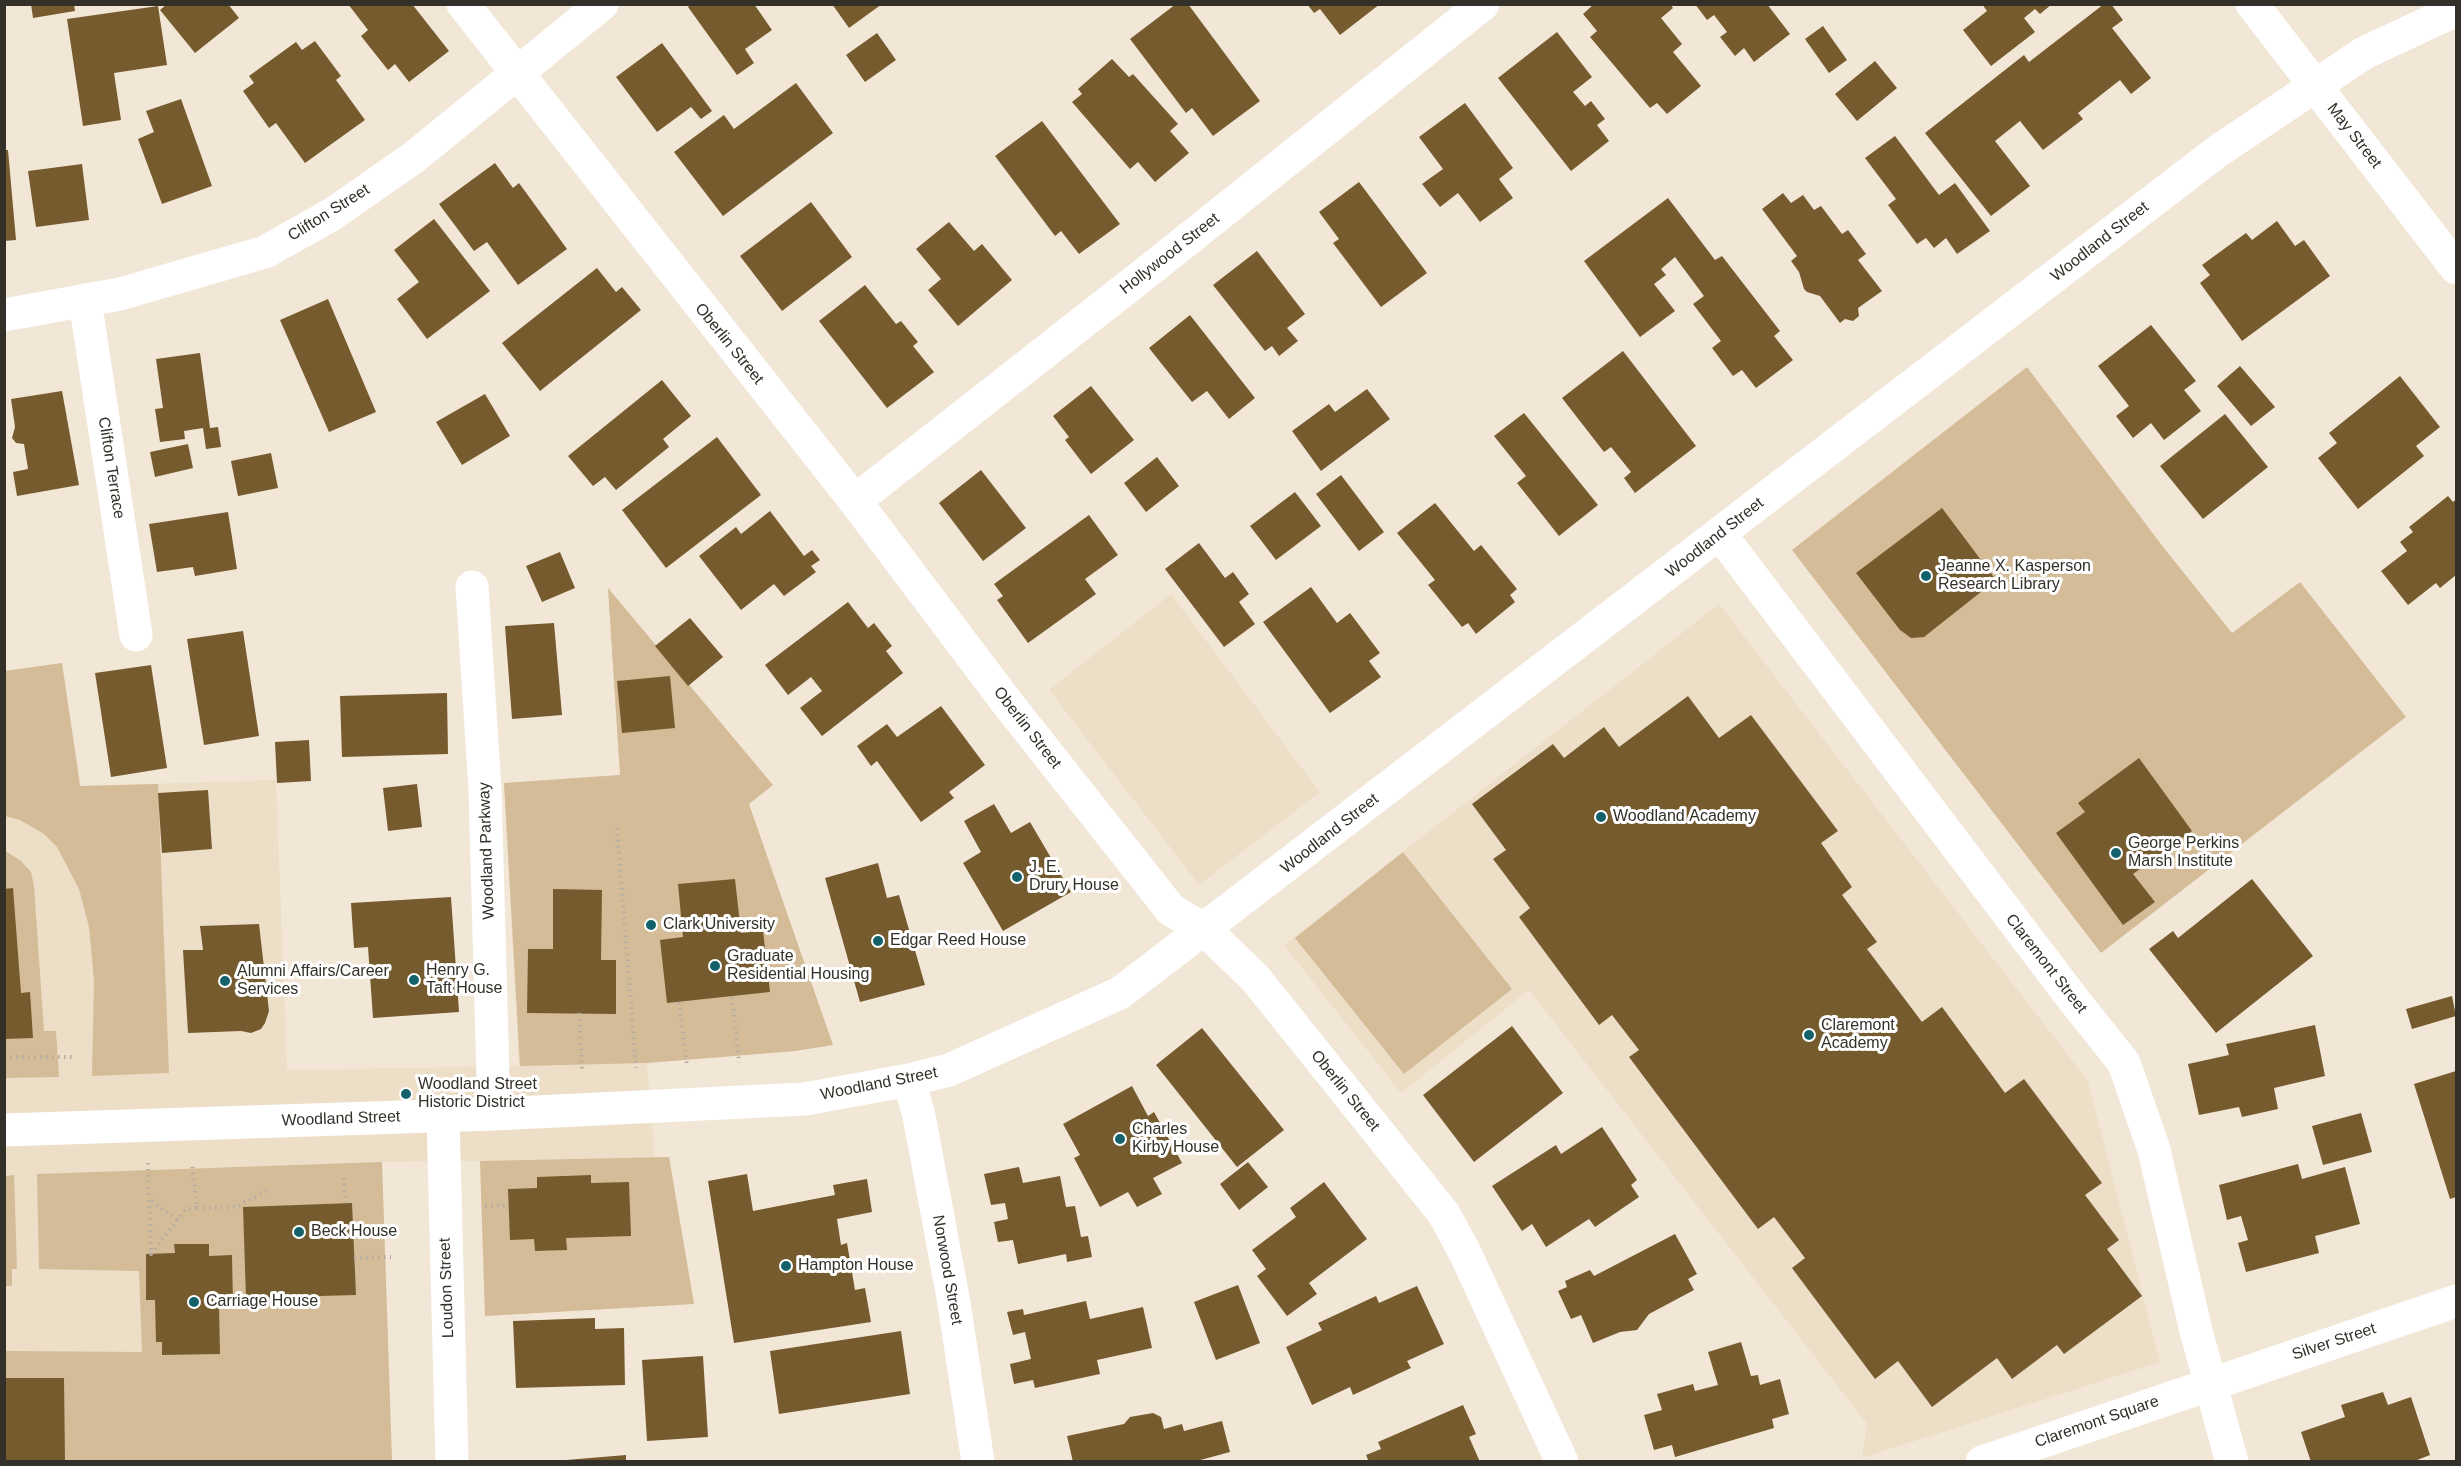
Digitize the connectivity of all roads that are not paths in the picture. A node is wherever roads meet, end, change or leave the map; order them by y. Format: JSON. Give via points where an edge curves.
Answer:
{"nodes":[{"id":1,"x":463,"y":4,"type":"edge"},
{"id":2,"x":602,"y":4,"type":"edge"},
{"id":3,"x":1483,"y":4,"type":"edge"},
{"id":4,"x":2252,"y":4,"type":"edge"},
{"id":5,"x":2457,"y":10,"type":"edge"},
{"id":6,"x":516,"y":73,"type":"junction"},
{"id":7,"x":2315,"y":86,"type":"junction"},
{"id":8,"x":2457,"y":268,"type":"edge"},
{"id":9,"x":85,"y":300,"type":"junction"},
{"id":10,"x":4,"y":315,"type":"edge"},
{"id":11,"x":855,"y":501,"type":"junction"},
{"id":12,"x":1720,"y":534,"type":"junction"},
{"id":13,"x":472,"y":588,"type":"dead end"},
{"id":14,"x":136,"y":635,"type":"dead end"},
{"id":15,"x":1205,"y":930,"type":"junction"},
{"id":16,"x":909,"y":1080,"type":"junction"},
{"id":17,"x":494,"y":1114,"type":"junction"},
{"id":18,"x":443,"y":1115,"type":"junction"},
{"id":19,"x":4,"y":1131,"type":"edge"},
{"id":20,"x":2457,"y":1301,"type":"edge"},
{"id":21,"x":2211,"y":1383,"type":"junction"},
{"id":22,"x":452,"y":1461,"type":"edge"},
{"id":23,"x":978,"y":1461,"type":"edge"},
{"id":24,"x":1562,"y":1461,"type":"edge"},
{"id":25,"x":1982,"y":1461,"type":"edge"},
{"id":26,"x":2232,"y":1461,"type":"edge"}],
"edges":[{"from":1,"to":6,"type":"street","name":"Oberlin Street"},
{"from":2,"to":6,"type":"street","name":"Clifton Street"},
{"from":3,"to":11,"type":"street","name":"Hollywood Street"},
{"from":4,"to":7,"type":"street","name":"May Street"},
{"from":5,"to":7,"type":"street","name":"Woodland Street","via":[[2364,53]]},
{"from":6,"to":9,"type":"street","name":"Clifton Street","via":[[404,164],[331,215],[265,252],[120,294]]},
{"from":6,"to":11,"type":"street","name":"Oberlin Street"},
{"from":7,"to":8,"type":"street","name":"May Street"},
{"from":7,"to":12,"type":"street","name":"Woodland Street","via":[[2218,151]]},
{"from":9,"to":10,"type":"street","name":"Clifton Street"},
{"from":9,"to":14,"type":"street","name":"Clifton Terrace"},
{"from":11,"to":15,"type":"street","name":"Oberlin Street","via":[[1171,910]]},
{"from":12,"to":15,"type":"street","name":"Woodland Street"},
{"from":12,"to":21,"type":"street","name":"Claremont Street","via":[[2124,1063],[2154,1150]]},
{"from":13,"to":17,"type":"street","name":"Woodland Parkway","via":[[485,789]]},
{"from":15,"to":16,"type":"street","name":"Woodland Street","via":[[1120,993],[949,1070]]},
{"from":15,"to":24,"type":"street","name":"Oberlin Street","via":[[1255,978],[1444,1214]]},
{"from":16,"to":17,"type":"street","name":"Woodland Street","via":[[805,1099]]},
{"from":16,"to":23,"type":"street","name":"Norwood Street","via":[[951,1291]]},
{"from":17,"to":18,"type":"street","name":"Woodland Street"},
{"from":18,"to":19,"type":"street","name":"Woodland Street"},
{"from":18,"to":22,"type":"street","name":"Loudon Street"},
{"from":20,"to":21,"type":"street","name":"Silver Street"},
{"from":21,"to":25,"type":"street","name":"Claremont Square"},
{"from":21,"to":26,"type":"street","name":"Claremont Street"}]}
